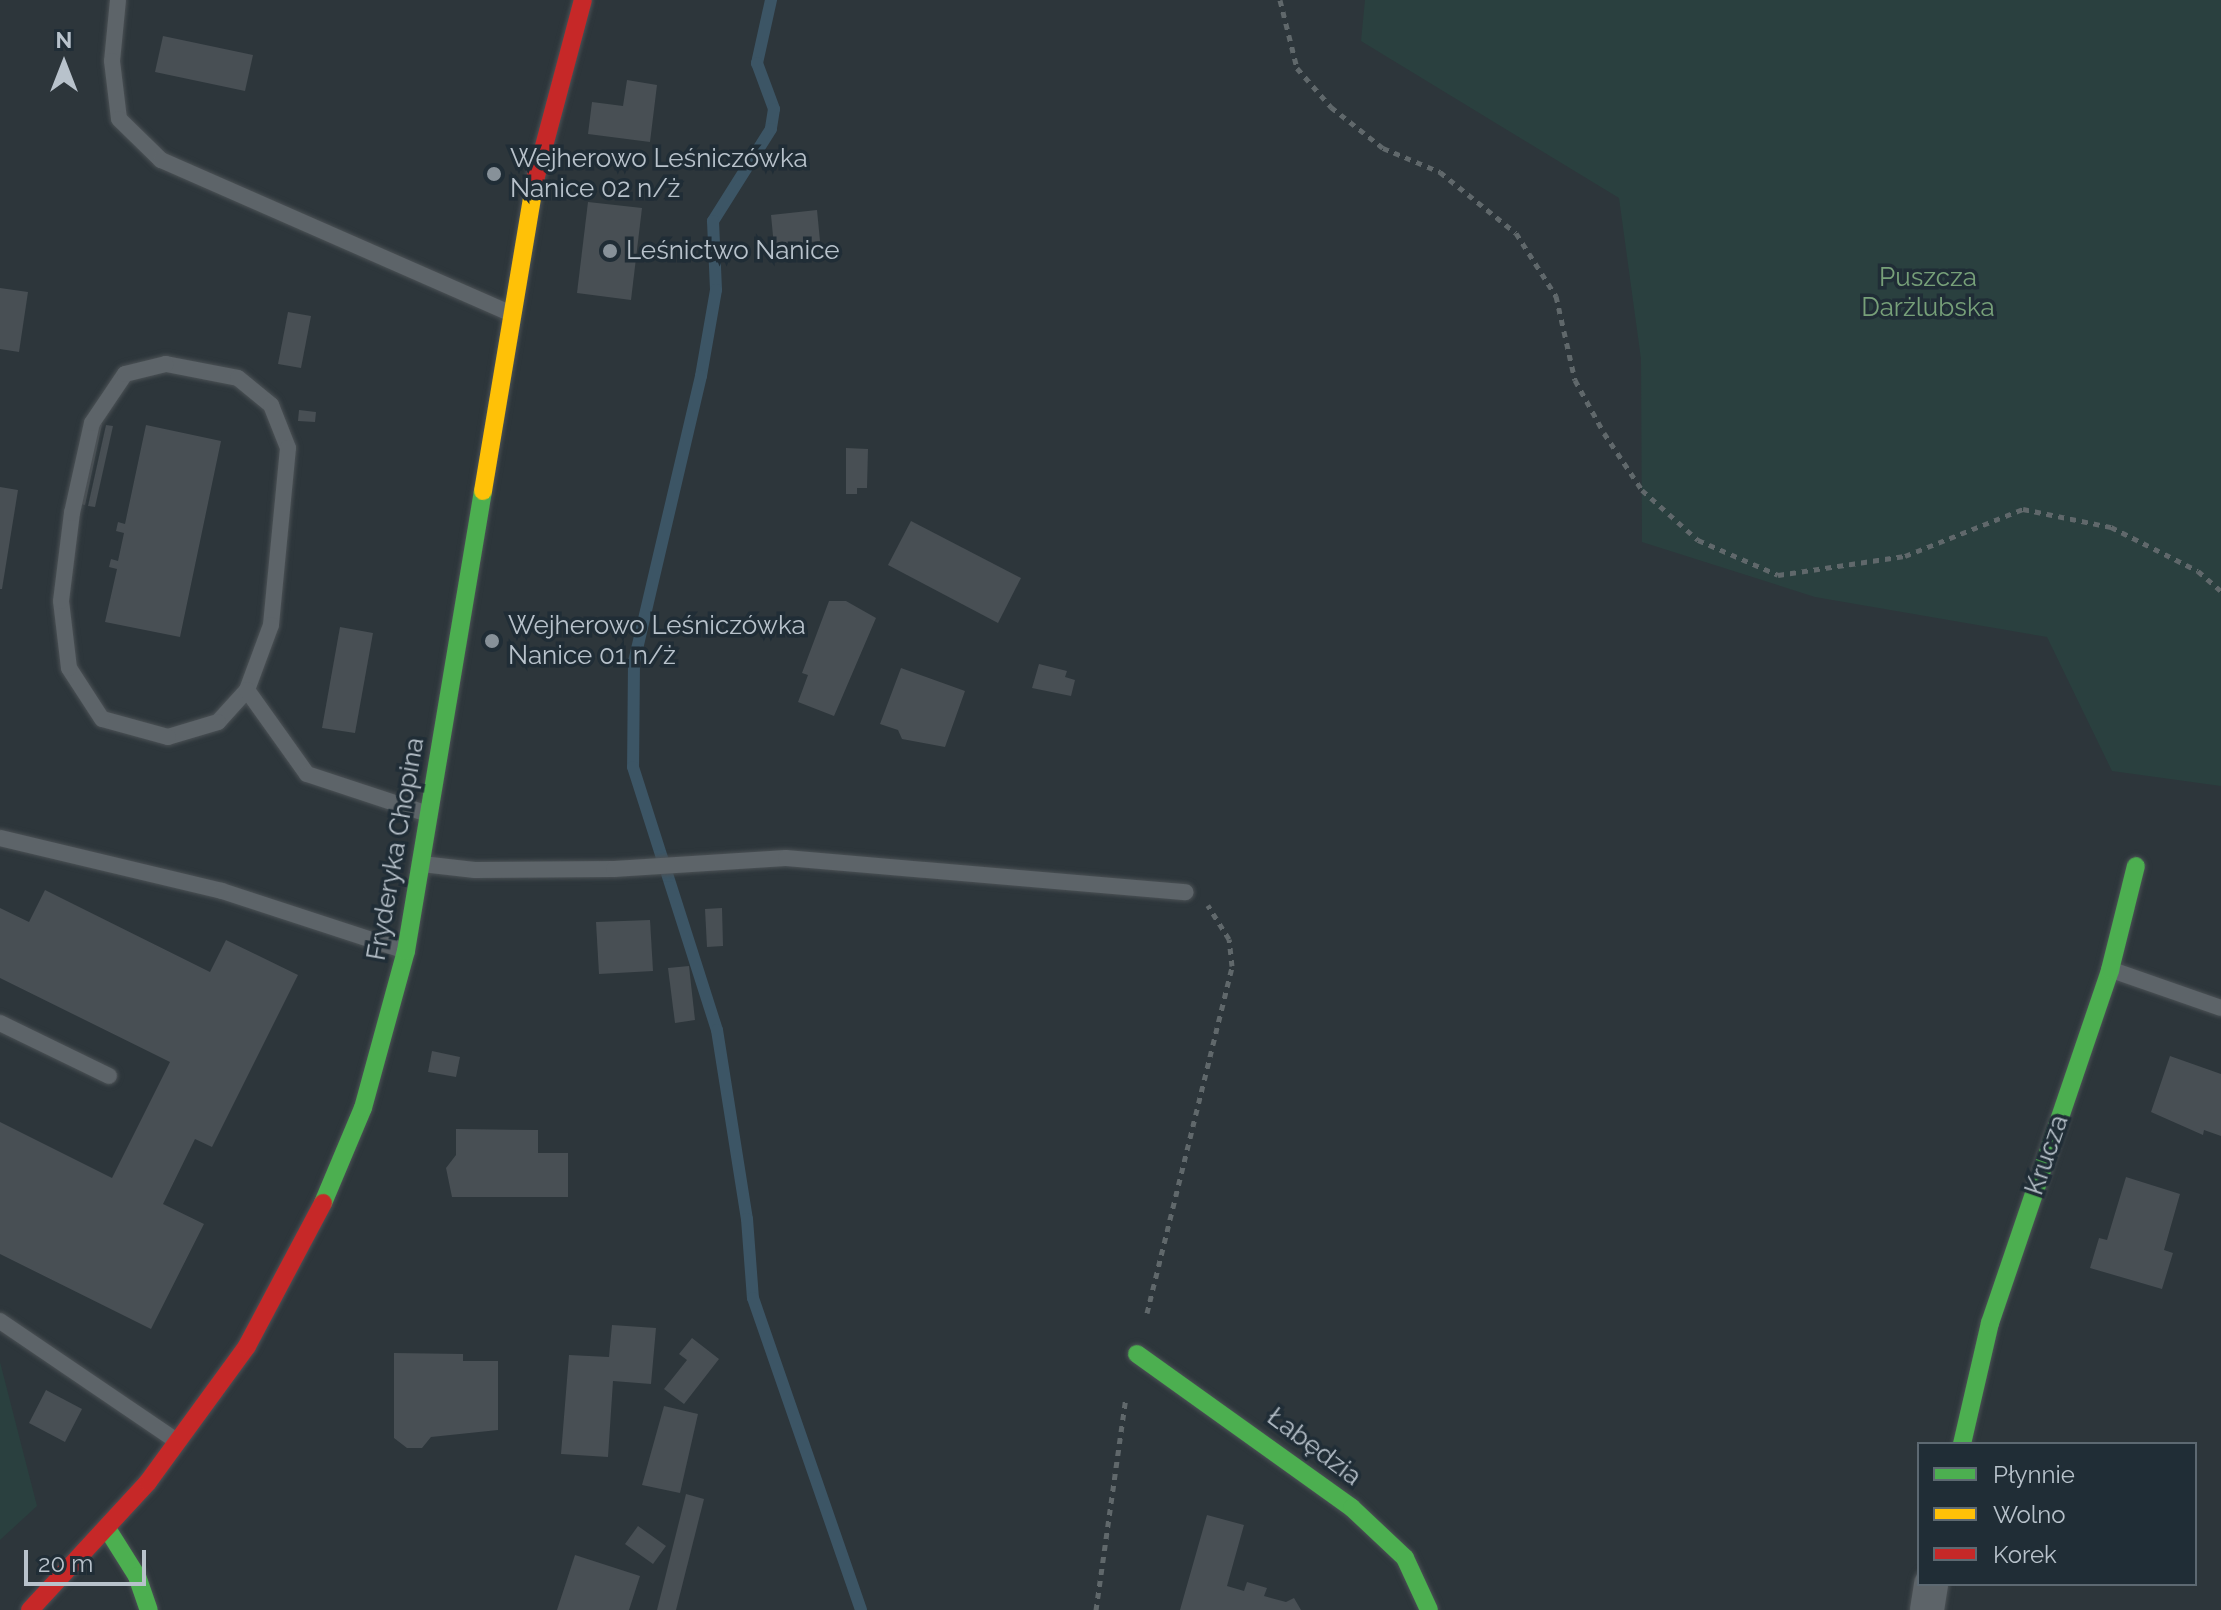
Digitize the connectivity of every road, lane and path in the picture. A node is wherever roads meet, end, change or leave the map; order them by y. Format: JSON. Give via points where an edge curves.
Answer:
{"nodes":[{"id":1,"x":118,"y":0,"type":"edge"},
{"id":2,"x":583,"y":0,"type":"edge"},
{"id":3,"x":1280,"y":0,"type":"edge"},
{"id":4,"x":513,"y":314,"type":"junction"},
{"id":5,"x":2221,"y":591,"type":"edge"},
{"id":6,"x":247,"y":690,"type":"junction"},
{"id":7,"x":429,"y":815,"type":"junction"},
{"id":8,"x":0,"y":838,"type":"edge"},
{"id":9,"x":421,"y":864,"type":"junction"},
{"id":10,"x":2136,"y":866,"type":"dead end"},
{"id":11,"x":1186,"y":892,"type":"joint"},
{"id":12,"x":406,"y":951,"type":"junction"},
{"id":13,"x":2110,"y":970,"type":"junction"},
{"id":14,"x":2221,"y":1008,"type":"edge"},
{"id":15,"x":0,"y":1023,"type":"edge"},
{"id":16,"x":109,"y":1076,"type":"dead end"},
{"id":17,"x":0,"y":1321,"type":"edge"},
{"id":18,"x":1137,"y":1354,"type":"junction"},
{"id":19,"x":1962,"y":1442,"type":"edge"},
{"id":20,"x":180,"y":1443,"type":"junction"},
{"id":21,"x":108,"y":1530,"type":"junction"},
{"id":22,"x":1931,"y":1586,"type":"edge"},
{"id":23,"x":30,"y":1610,"type":"edge"},
{"id":24,"x":149,"y":1610,"type":"edge"},
{"id":25,"x":1096,"y":1610,"type":"edge"},
{"id":26,"x":1429,"y":1610,"type":"edge"},
{"id":27,"x":1927,"y":1610,"type":"edge"}],
"edges":[{"from":1,"to":4,"type":"lane","via":[[112,61],[119,119],[161,160]]},
{"from":2,"to":4,"type":"street","name":"Fryderyka Chopina","via":[[538,163]]},
{"from":3,"to":5,"type":"path","via":[[1297,68],[1331,107],[1383,148],[1440,172],[1516,233],[1556,296],[1575,380],[1604,433],[1642,490],[1698,540],[1778,575],[1905,556],[2023,509],[2111,527],[2198,571]]},
{"from":4,"to":7,"type":"street","name":"Fryderyka Chopina"},
{"from":6,"to":6,"type":"lane","via":[[271,625],[288,448],[271,405],[238,378],[166,364],[125,374],[92,423],[72,513],[61,601],[69,668],[102,719],[168,737],[218,722]]},
{"from":6,"to":7,"type":"lane","via":[[307,774]]},
{"from":7,"to":9,"type":"street","name":"Fryderyka Chopina"},
{"from":8,"to":12,"type":"lane","via":[[222,891]]},
{"from":9,"to":11,"type":"lane","via":[[475,870],[614,869],[786,858]]},
{"from":9,"to":12,"type":"street","name":"Fryderyka Chopina"},
{"from":10,"to":13,"type":"street","name":"Krucza"},
{"from":11,"to":18,"type":"path","via":[[1214,909],[1229,939],[1232,966]]},
{"from":12,"to":20,"type":"street","name":"Fryderyka Chopina","via":[[363,1108],[311,1230],[247,1346]]},
{"from":13,"to":14,"type":"lane"},
{"from":13,"to":19,"type":"street","name":"Krucza","via":[[1990,1323]]},
{"from":15,"to":16,"type":"lane"},
{"from":17,"to":20,"type":"lane"},
{"from":18,"to":25,"type":"path","via":[[1117,1434]]},
{"from":18,"to":26,"type":"street","name":"Łabędzia","via":[[1352,1508],[1405,1558]]},
{"from":20,"to":21,"type":"street","name":"Fryderyka Chopina"},
{"from":21,"to":23,"type":"street","name":"Fryderyka Chopina"},
{"from":21,"to":24,"type":"street","via":[[137,1576]]},
{"from":22,"to":27,"type":"street"}]}
